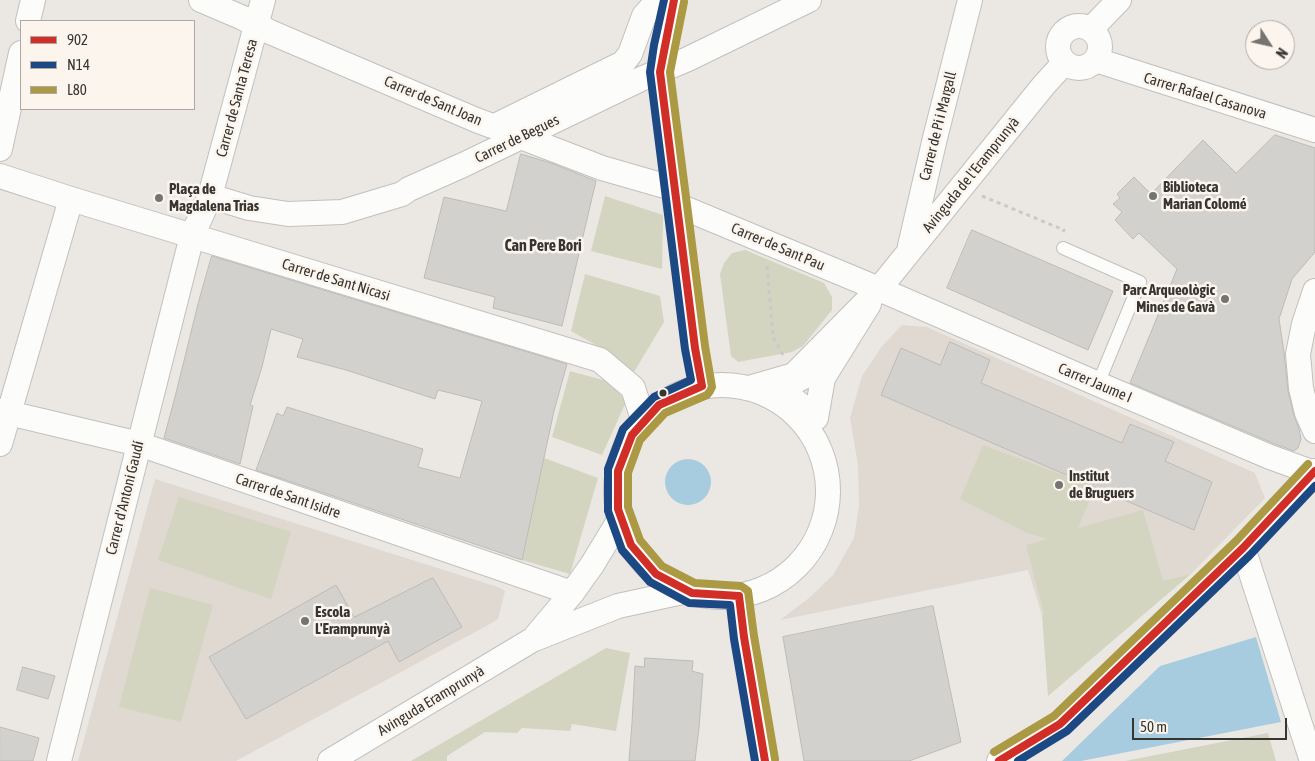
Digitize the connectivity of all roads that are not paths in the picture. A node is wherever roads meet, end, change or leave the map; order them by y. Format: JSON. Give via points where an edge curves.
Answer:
{"nodes":[{"id":1,"x":33,"y":0,"type":"edge"},
{"id":2,"x":201,"y":0,"type":"edge"},
{"id":3,"x":263,"y":0,"type":"edge"},
{"id":4,"x":658,"y":0,"type":"edge"},
{"id":5,"x":674,"y":0,"type":"edge"},
{"id":6,"x":809,"y":0,"type":"edge"},
{"id":7,"x":970,"y":0,"type":"edge"},
{"id":8,"x":1119,"y":0,"type":"edge"},
{"id":9,"x":28,"y":20,"type":"edge"},
{"id":10,"x":257,"y":25,"type":"junction"},
{"id":11,"x":1091,"y":29,"type":"junction"},
{"id":12,"x":20,"y":58,"type":"edge"},
{"id":13,"x":1096,"y":60,"type":"junction"},
{"id":14,"x":1065,"y":62,"type":"junction"},
{"id":15,"x":660,"y":72,"type":"junction"},
{"id":16,"x":1315,"y":130,"type":"edge"},
{"id":17,"x":521,"y":137,"type":"junction"},
{"id":18,"x":0,"y":149,"type":"edge"},
{"id":19,"x":0,"y":176,"type":"edge"},
{"id":20,"x":210,"y":196,"type":"junction"},
{"id":21,"x":676,"y":197,"type":"junction"},
{"id":22,"x":71,"y":199,"type":"junction"},
{"id":23,"x":192,"y":236,"type":"junction"},
{"id":24,"x":1063,"y":248,"type":"road end"},
{"id":25,"x":908,"y":252,"type":"junction"},
{"id":26,"x":1315,"y":291,"type":"edge"},
{"id":27,"x":874,"y":297,"type":"junction"},
{"id":28,"x":1098,"y":384,"type":"junction"},
{"id":29,"x":702,"y":386,"type":"junction"},
{"id":30,"x":749,"y":388,"type":"junction"},
{"id":31,"x":5,"y":412,"type":"edge"},
{"id":32,"x":643,"y":419,"type":"junction"},
{"id":33,"x":1315,"y":431,"type":"edge"},
{"id":34,"x":0,"y":444,"type":"edge"},
{"id":35,"x":139,"y":444,"type":"junction"},
{"id":36,"x":824,"y":457,"type":"junction"},
{"id":37,"x":1314,"y":472,"type":"edge"},
{"id":38,"x":620,"y":519,"type":"junction"},
{"id":39,"x":1243,"y":548,"type":"junction"},
{"id":40,"x":687,"y":591,"type":"junction"},
{"id":41,"x":572,"y":594,"type":"junction"},
{"id":42,"x":739,"y":596,"type":"junction"},
{"id":43,"x":532,"y":640,"type":"junction"},
{"id":44,"x":58,"y":761,"type":"edge"},
{"id":45,"x":330,"y":761,"type":"edge"},
{"id":46,"x":765,"y":761,"type":"edge"},
{"id":47,"x":999,"y":761,"type":"edge"},
{"id":48,"x":1312,"y":761,"type":"edge"}],
"edges":[{"from":1,"to":9,"type":"street"},
{"from":2,"to":10,"type":"street","name":"Carrer de Sant Joan"},
{"from":3,"to":10,"type":"street","name":"Carrer de Santa Teresa"},
{"from":4,"to":10,"type":"street","name":"Carrer de Sant Joan","via":[[644,16],[630,54],[623,63],[492,126]]},
{"from":5,"to":15,"type":"street"},
{"from":6,"to":15,"type":"street","name":"Carrer de Begues"},
{"from":7,"to":25,"type":"street","name":"Carrer de Pi i Margall"},
{"from":8,"to":11,"type":"street"},
{"from":10,"to":20,"type":"street","name":"Carrer de Santa Teresa"},
{"from":11,"to":13,"type":"street","via":[[1100,43]]},
{"from":11,"to":14,"type":"street","via":[[1075,26],[1062,35],[1058,47]]},
{"from":12,"to":18,"type":"street"},
{"from":13,"to":14,"type":"street","via":[[1081,68]]},
{"from":13,"to":16,"type":"street","name":"Carrer Rafael Casanova"},
{"from":14,"to":25,"type":"street","name":"Avinguda de l'Eramprunyà"},
{"from":15,"to":17,"type":"street","name":"Carrer de Begues"},
{"from":15,"to":21,"type":"street"},
{"from":17,"to":20,"type":"street","name":"Carrer de Begues","via":[[402,194],[342,212],[288,214],[249,208]]},
{"from":17,"to":21,"type":"street","name":"Carrer de Sant Pau"},
{"from":19,"to":22,"type":"street","name":"Carrer de Sant Nicasi"},
{"from":20,"to":23,"type":"street"},
{"from":21,"to":27,"type":"street","name":"Carrer de Sant Pau"},
{"from":21,"to":29,"type":"street"},
{"from":22,"to":23,"type":"street","name":"Carrer de Sant Nicasi"},
{"from":22,"to":31,"type":"street"},
{"from":23,"to":32,"type":"street","name":"Carrer de Sant Nicasi","via":[[600,360],[632,388]]},
{"from":23,"to":35,"type":"street","name":"Carrer d'Antoni Gaudí"},
{"from":24,"to":28,"type":"lane","via":[[1140,282]]},
{"from":25,"to":27,"type":"street","name":"Avinguda de l'Eramprunyà"},
{"from":26,"to":33,"type":"street","via":[[1298,354],[1301,388]]},
{"from":27,"to":28,"type":"street","name":"Carrer Jaume I"},
{"from":27,"to":30,"type":"street","name":"Avinguda de l'Eramprunyà","via":[[794,375]]},
{"from":27,"to":36,"type":"street","name":"Avinguda de l'Eramprunyà","via":[[826,393]]},
{"from":28,"to":37,"type":"street","name":"Carrer Jaume I","via":[[1270,457]]},
{"from":29,"to":30,"type":"street","via":[[731,384]]},
{"from":29,"to":32,"type":"street","via":[[671,397]]},
{"from":30,"to":36,"type":"street","via":[[769,395],[795,413],[812,433]]},
{"from":31,"to":34,"type":"street"},
{"from":31,"to":35,"type":"street","name":"Carrer de Sant Isidre"},
{"from":32,"to":38,"type":"street","via":[[628,442],[619,466],[616,493]]},
{"from":35,"to":41,"type":"street","name":"Carrer de Sant Isidre"},
{"from":35,"to":44,"type":"street","name":"Carrer d'Antoni Gaudí"},
{"from":36,"to":42,"type":"street","via":[[828,505],[820,533],[810,550],[783,578]]},
{"from":37,"to":39,"type":"street"},
{"from":38,"to":40,"type":"street","via":[[630,543],[644,563],[668,583]]},
{"from":38,"to":41,"type":"street"},
{"from":39,"to":47,"type":"street","via":[[1060,724]]},
{"from":39,"to":48,"type":"street"},
{"from":40,"to":42,"type":"street","via":[[708,596]]},
{"from":40,"to":43,"type":"street","via":[[618,606]]},
{"from":41,"to":43,"type":"street"},
{"from":42,"to":46,"type":"street"},
{"from":43,"to":45,"type":"street","name":"Avinguda Eramprunyà"}]}
